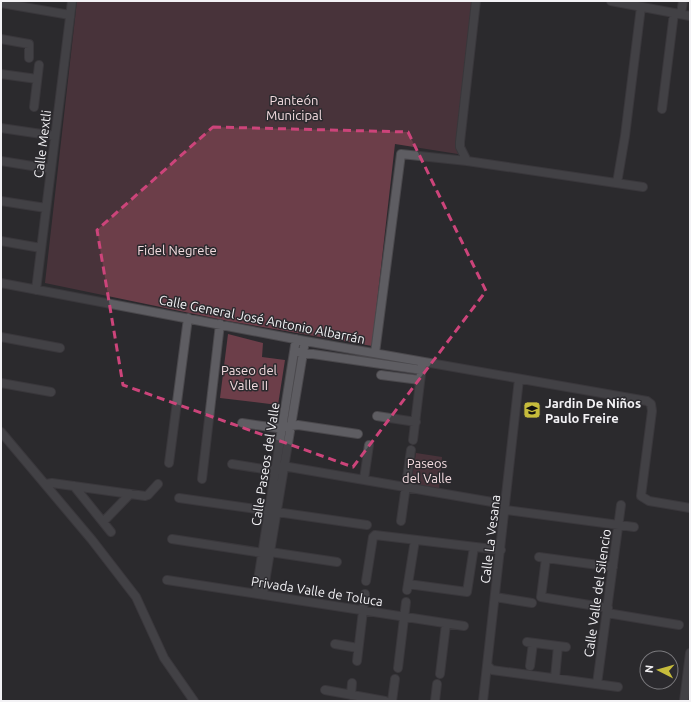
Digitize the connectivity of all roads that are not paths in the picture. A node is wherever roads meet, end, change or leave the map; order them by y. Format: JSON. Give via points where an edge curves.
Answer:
{"nodes":[{"id":1,"x":72,"y":1,"type":"edge"},
{"id":2,"x":476,"y":1,"type":"edge"},
{"id":3,"x":611,"y":1,"type":"edge"},
{"id":4,"x":683,"y":1,"type":"edge"},
{"id":5,"x":1,"y":3,"type":"edge"},
{"id":6,"x":641,"y":7,"type":"junction"},
{"id":7,"x":677,"y":14,"type":"junction"},
{"id":8,"x":70,"y":15,"type":"junction"},
{"id":9,"x":690,"y":16,"type":"edge"},
{"id":10,"x":1,"y":39,"type":"edge"},
{"id":11,"x":29,"y":58,"type":"dead end"},
{"id":12,"x":39,"y":65,"type":"dead end"},
{"id":13,"x":1,"y":74,"type":"edge"},
{"id":14,"x":37,"y":79,"type":"junction"},
{"id":15,"x":34,"y":107,"type":"dead end"},
{"id":16,"x":662,"y":109,"type":"dead end"},
{"id":17,"x":1,"y":128,"type":"edge"},
{"id":18,"x":55,"y":136,"type":"junction"},
{"id":19,"x":467,"y":160,"type":"junction"},
{"id":20,"x":1,"y":161,"type":"edge"},
{"id":21,"x":51,"y":169,"type":"junction"},
{"id":22,"x":617,"y":183,"type":"junction"},
{"id":23,"x":643,"y":187,"type":"dead end"},
{"id":24,"x":1,"y":201,"type":"edge"},
{"id":25,"x":46,"y":208,"type":"junction"},
{"id":26,"x":1,"y":241,"type":"edge"},
{"id":27,"x":41,"y":248,"type":"junction"},
{"id":28,"x":1,"y":283,"type":"edge"},
{"id":29,"x":36,"y":290,"type":"junction"},
{"id":30,"x":188,"y":318,"type":"junction"},
{"id":31,"x":220,"y":324,"type":"junction"},
{"id":32,"x":1,"y":337,"type":"edge"},
{"id":33,"x":296,"y":339,"type":"junction"},
{"id":34,"x":305,"y":341,"type":"junction"},
{"id":35,"x":60,"y":348,"type":"dead end"},
{"id":36,"x":294,"y":351,"type":"junction"},
{"id":37,"x":303,"y":352,"type":"junction"},
{"id":38,"x":375,"y":352,"type":"junction"},
{"id":39,"x":423,"y":362,"type":"junction"},
{"id":40,"x":422,"y":370,"type":"junction"},
{"id":41,"x":381,"y":375,"type":"dead end"},
{"id":42,"x":519,"y":379,"type":"junction"},
{"id":43,"x":420,"y":380,"type":"junction"},
{"id":44,"x":1,"y":383,"type":"edge"},
{"id":45,"x":51,"y":392,"type":"dead end"},
{"id":46,"x":377,"y":416,"type":"dead end"},
{"id":47,"x":416,"y":422,"type":"junction"},
{"id":48,"x":242,"y":423,"type":"dead end"},
{"id":49,"x":286,"y":426,"type":"junction"},
{"id":50,"x":1,"y":432,"type":"edge"},
{"id":51,"x":358,"y":434,"type":"dead end"},
{"id":52,"x":413,"y":440,"type":"dead end"},
{"id":53,"x":369,"y":445,"type":"dead end"},
{"id":54,"x":411,"y":450,"type":"dead end"},
{"id":55,"x":169,"y":463,"type":"dead end"},
{"id":56,"x":232,"y":464,"type":"dead end"},
{"id":57,"x":283,"y":466,"type":"junction"},
{"id":58,"x":276,"y":471,"type":"junction"},
{"id":59,"x":202,"y":479,"type":"dead end"},
{"id":60,"x":364,"y":479,"type":"junction"},
{"id":61,"x":46,"y":484,"type":"junction"},
{"id":62,"x":158,"y":484,"type":"dead end"},
{"id":63,"x":74,"y":486,"type":"junction"},
{"id":64,"x":406,"y":487,"type":"junction"},
{"id":65,"x":130,"y":494,"type":"junction"},
{"id":66,"x":179,"y":498,"type":"dead end"},
{"id":67,"x":492,"y":502,"type":"dead end"},
{"id":68,"x":621,"y":505,"type":"dead end"},
{"id":69,"x":690,"y":508,"type":"edge"},
{"id":70,"x":506,"y":510,"type":"junction"},
{"id":71,"x":273,"y":512,"type":"junction"},
{"id":72,"x":401,"y":521,"type":"dead end"},
{"id":73,"x":103,"y":522,"type":"junction"},
{"id":74,"x":367,"y":525,"type":"dead end"},
{"id":75,"x":619,"y":525,"type":"junction"},
{"id":76,"x":634,"y":527,"type":"dead end"},
{"id":77,"x":111,"y":532,"type":"dead end"},
{"id":78,"x":172,"y":539,"type":"dead end"},
{"id":79,"x":414,"y":540,"type":"junction"},
{"id":80,"x":474,"y":546,"type":"junction"},
{"id":81,"x":502,"y":550,"type":"junction"},
{"id":82,"x":266,"y":552,"type":"junction"},
{"id":83,"x":337,"y":562,"type":"dead end"},
{"id":84,"x":613,"y":567,"type":"junction"},
{"id":85,"x":167,"y":580,"type":"dead end"},
{"id":86,"x":366,"y":581,"type":"dead end"},
{"id":87,"x":260,"y":594,"type":"junction"},
{"id":88,"x":365,"y":594,"type":"dead end"},
{"id":89,"x":495,"y":597,"type":"junction"},
{"id":90,"x":406,"y":602,"type":"dead end"},
{"id":91,"x":532,"y":603,"type":"dead end"},
{"id":92,"x":363,"y":610,"type":"junction"},
{"id":93,"x":608,"y":611,"type":"junction"},
{"id":94,"x":404,"y":617,"type":"junction"},
{"id":95,"x":446,"y":624,"type":"junction"},
{"id":96,"x":679,"y":625,"type":"dead end"},
{"id":97,"x":464,"y":626,"type":"dead end"},
{"id":98,"x":335,"y":644,"type":"dead end"},
{"id":99,"x":358,"y":648,"type":"junction"},
{"id":100,"x":690,"y":653,"type":"edge"},
{"id":101,"x":357,"y":661,"type":"dead end"},
{"id":102,"x":488,"y":666,"type":"junction"},
{"id":103,"x":530,"y":666,"type":"dead end"},
{"id":104,"x":398,"y":668,"type":"dead end"},
{"id":105,"x":440,"y":674,"type":"dead end"},
{"id":106,"x":555,"y":678,"type":"junction"},
{"id":107,"x":395,"y":679,"type":"dead end"},
{"id":108,"x":352,"y":683,"type":"dead end"},
{"id":109,"x":437,"y":684,"type":"dead end"},
{"id":110,"x":597,"y":684,"type":"junction"},
{"id":111,"x":618,"y":687,"type":"dead end"},
{"id":112,"x":325,"y":690,"type":"dead end"},
{"id":113,"x":351,"y":695,"type":"junction"},
{"id":114,"x":194,"y":701,"type":"edge"},
{"id":115,"x":385,"y":701,"type":"edge"},
{"id":116,"x":392,"y":701,"type":"edge"},
{"id":117,"x":435,"y":701,"type":"edge"},
{"id":118,"x":483,"y":701,"type":"edge"},
{"id":119,"x":684,"y":701,"type":"edge"}],
"edges":[{"from":1,"to":8,"type":"street","name":"Calle Mextli"},
{"from":2,"to":19,"type":"street","via":[[460,142]]},
{"from":3,"to":6,"type":"street"},
{"from":4,"to":7,"type":"street"},
{"from":5,"to":8,"type":"street"},
{"from":6,"to":7,"type":"street"},
{"from":6,"to":22,"type":"street"},
{"from":7,"to":9,"type":"street"},
{"from":7,"to":16,"type":"street"},
{"from":8,"to":18,"type":"street","name":"Calle Mextli"},
{"from":10,"to":11,"type":"street","via":[[29,44]]},
{"from":12,"to":14,"type":"street"},
{"from":13,"to":14,"type":"street"},
{"from":14,"to":15,"type":"street"},
{"from":17,"to":18,"type":"street"},
{"from":18,"to":21,"type":"street","name":"Calle Mextli"},
{"from":19,"to":22,"type":"street"},
{"from":19,"to":38,"type":"street","via":[[407,153],[400,155]]},
{"from":20,"to":21,"type":"street"},
{"from":21,"to":25,"type":"street","name":"Calle Mextli"},
{"from":22,"to":23,"type":"street"},
{"from":24,"to":25,"type":"street"},
{"from":25,"to":27,"type":"street","name":"Calle Mextli"},
{"from":26,"to":27,"type":"street"},
{"from":27,"to":29,"type":"street","name":"Calle Mextli"},
{"from":28,"to":29,"type":"street","name":"Calle General José Antonio Albarrán"},
{"from":29,"to":30,"type":"street","name":"Calle General José Antonio Albarrán"},
{"from":30,"to":31,"type":"street","name":"Calle General José Antonio Albarrán"},
{"from":30,"to":55,"type":"street"},
{"from":31,"to":33,"type":"street","name":"Calle General José Antonio Albarrán"},
{"from":31,"to":59,"type":"street"},
{"from":32,"to":35,"type":"street"},
{"from":33,"to":34,"type":"street","name":"Calle General José Antonio Albarrán"},
{"from":33,"to":36,"type":"street","name":"Calle Paseos del Valle"},
{"from":34,"to":37,"type":"street","name":"Calle Paseos del Valle"},
{"from":34,"to":38,"type":"street","name":"Calle General José Antonio Albarrán"},
{"from":36,"to":37,"type":"street"},
{"from":36,"to":49,"type":"street","name":"Calle Paseos del Valle"},
{"from":37,"to":40,"type":"street"},
{"from":37,"to":49,"type":"street","name":"Calle Paseos del Valle"},
{"from":38,"to":39,"type":"street","name":"Calle General José Antonio Albarrán"},
{"from":39,"to":40,"type":"street"},
{"from":39,"to":42,"type":"street","name":"Calle General José Antonio Albarrán"},
{"from":40,"to":43,"type":"street"},
{"from":41,"to":43,"type":"street"},
{"from":42,"to":69,"type":"street","name":"Calle General José Antonio Albarrán","via":[[641,399],[651,404],[641,494],[644,499]]},
{"from":42,"to":70,"type":"street","name":"Calle La Vesana"},
{"from":43,"to":47,"type":"street"},
{"from":44,"to":45,"type":"street"},
{"from":46,"to":47,"type":"street"},
{"from":47,"to":52,"type":"street"},
{"from":48,"to":49,"type":"street"},
{"from":49,"to":51,"type":"street"},
{"from":49,"to":57,"type":"street","name":"Calle Paseos del Valle"},
{"from":49,"to":58,"type":"street","name":"Calle Paseos del Valle"},
{"from":50,"to":61,"type":"street"},
{"from":53,"to":60,"type":"street"},
{"from":54,"to":64,"type":"street"},
{"from":56,"to":58,"type":"street"},
{"from":57,"to":60,"type":"street"},
{"from":57,"to":71,"type":"street","name":"Calle Paseos del Valle"},
{"from":58,"to":71,"type":"street","name":"Calle Paseos del Valle"},
{"from":60,"to":64,"type":"street"},
{"from":61,"to":63,"type":"street"},
{"from":61,"to":114,"type":"street","via":[[136,597],[164,658]]},
{"from":62,"to":65,"type":"street","via":[[146,496]]},
{"from":63,"to":65,"type":"street"},
{"from":63,"to":73,"type":"street"},
{"from":64,"to":67,"type":"street"},
{"from":64,"to":72,"type":"street"},
{"from":65,"to":73,"type":"street"},
{"from":66,"to":71,"type":"street"},
{"from":68,"to":75,"type":"street","name":"Calle Valle del Silencio"},
{"from":70,"to":75,"type":"street"},
{"from":70,"to":81,"type":"street","name":"Calle La Vesana"},
{"from":71,"to":74,"type":"street"},
{"from":71,"to":82,"type":"street","name":"Calle Paseos del Valle"},
{"from":73,"to":77,"type":"street"},
{"from":75,"to":76,"type":"street"},
{"from":75,"to":84,"type":"street","name":"Calle Valle del Silencio"},
{"from":78,"to":82,"type":"street"},
{"from":79,"to":80,"type":"street"},
{"from":79,"to":80,"type":"street","via":[[408,587],[467,592]]},
{"from":79,"to":86,"type":"street","via":[[374,536]]},
{"from":80,"to":81,"type":"street"},
{"from":81,"to":89,"type":"street","name":"Calle La Vesana"},
{"from":82,"to":83,"type":"street"},
{"from":82,"to":87,"type":"street","name":"Calle Paseos del Valle"},
{"from":84,"to":93,"type":"street","name":"Calle Valle del Silencio"},
{"from":84,"to":93,"type":"street","via":[[542,557],[541,597]]},
{"from":85,"to":87,"type":"street","name":"Privada Valle de Toluca"},
{"from":87,"to":92,"type":"street","name":"Privada Valle de Toluca"},
{"from":88,"to":92,"type":"street"},
{"from":89,"to":91,"type":"street"},
{"from":89,"to":102,"type":"street","name":"Calle La Vesana"},
{"from":90,"to":94,"type":"street"},
{"from":92,"to":94,"type":"street","name":"Privada Valle de Toluca"},
{"from":92,"to":99,"type":"street"},
{"from":93,"to":96,"type":"street"},
{"from":93,"to":110,"type":"street","name":"Calle Valle del Silencio"},
{"from":94,"to":95,"type":"street","name":"Privada Valle de Toluca"},
{"from":94,"to":104,"type":"street"},
{"from":95,"to":97,"type":"street","name":"Privada Valle de Toluca"},
{"from":95,"to":105,"type":"street"},
{"from":98,"to":99,"type":"street"},
{"from":99,"to":101,"type":"street"},
{"from":100,"to":119,"type":"street"},
{"from":102,"to":106,"type":"street","via":[[492,670]]},
{"from":102,"to":118,"type":"street","name":"Calle La Vesana"},
{"from":103,"to":106,"type":"street","via":[[530,643],[562,647]]},
{"from":106,"to":110,"type":"street"},
{"from":107,"to":116,"type":"street"},
{"from":108,"to":113,"type":"street"},
{"from":109,"to":117,"type":"street"},
{"from":110,"to":111,"type":"street"},
{"from":112,"to":113,"type":"street"},
{"from":113,"to":115,"type":"street"}]}
